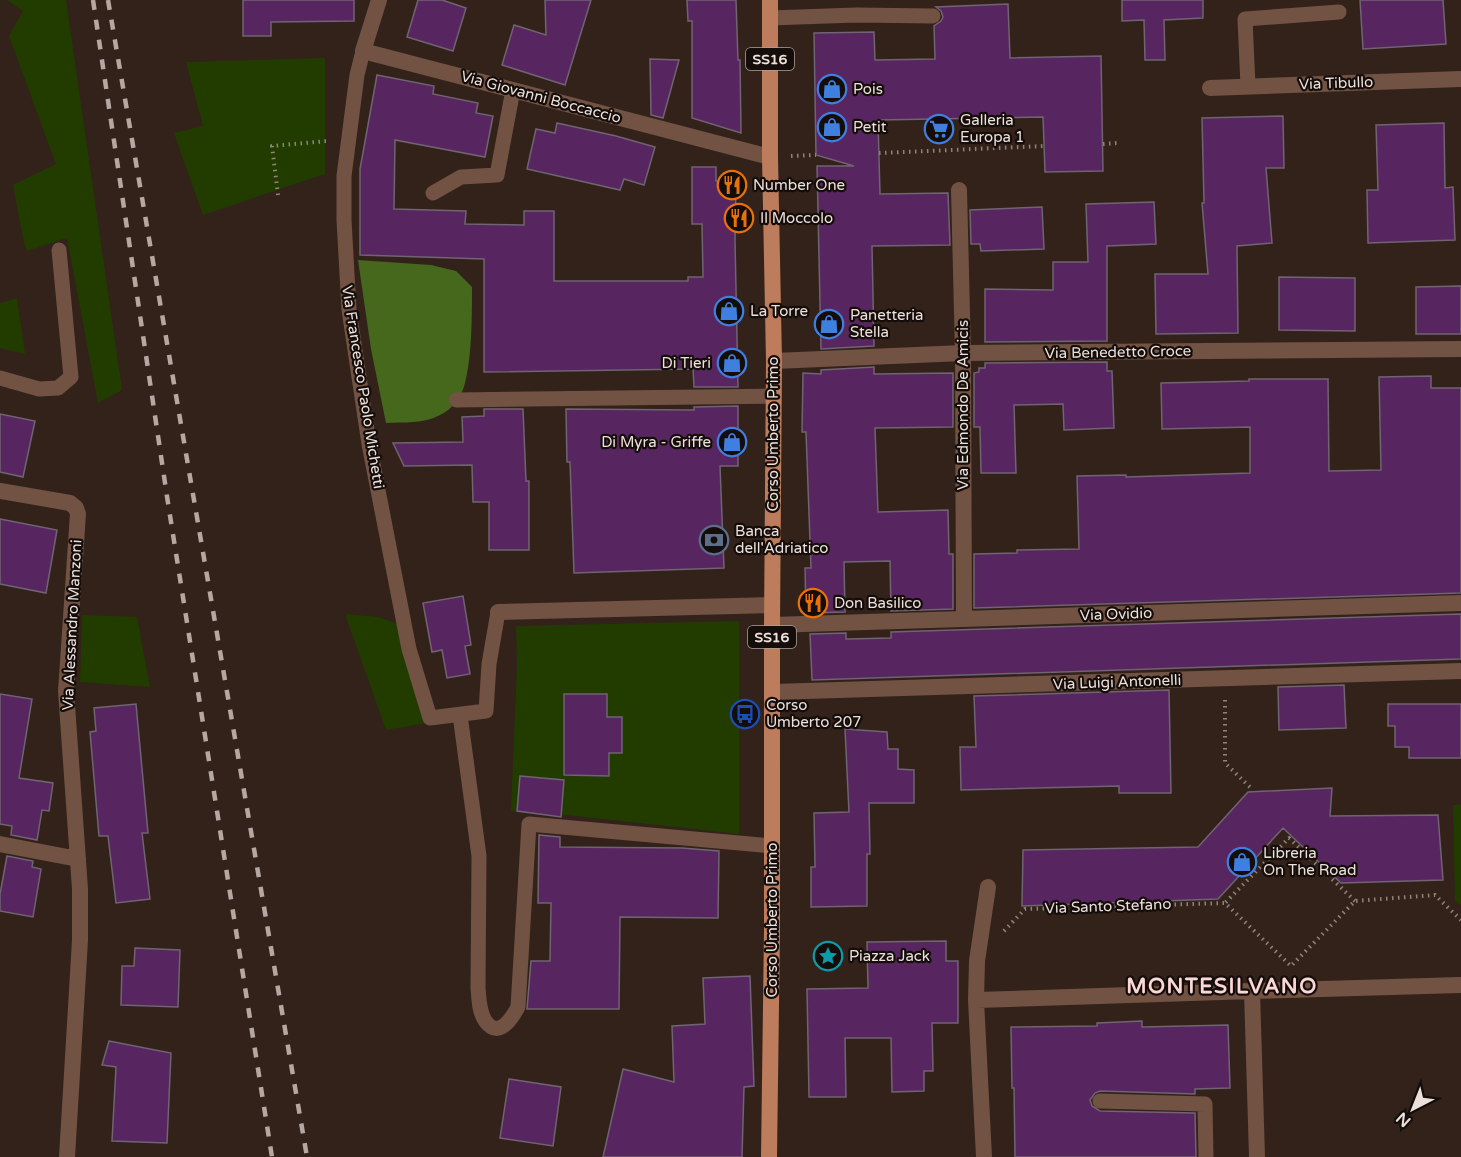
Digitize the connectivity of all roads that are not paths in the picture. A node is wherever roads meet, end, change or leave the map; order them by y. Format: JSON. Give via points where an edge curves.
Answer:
{"nodes":[{"id":1,"x":379,"y":0,"type":"edge"},
{"id":2,"x":770,"y":0,"type":"edge"},
{"id":3,"x":1339,"y":12,"type":"dead end"},
{"id":4,"x":933,"y":16,"type":"dead end"},
{"id":5,"x":770,"y":18,"type":"junction"},
{"id":6,"x":363,"y":51,"type":"junction"},
{"id":7,"x":1461,"y":78,"type":"edge"},
{"id":8,"x":1248,"y":86,"type":"junction"},
{"id":9,"x":1210,"y":88,"type":"dead end"},
{"id":10,"x":513,"y":90,"type":"junction"},
{"id":11,"x":770,"y":157,"type":"junction"},
{"id":12,"x":959,"y":190,"type":"dead end"},
{"id":13,"x":433,"y":193,"type":"dead end"},
{"id":14,"x":59,"y":250,"type":"dead end"},
{"id":15,"x":1461,"y":349,"type":"edge"},
{"id":16,"x":963,"y":353,"type":"junction"},
{"id":17,"x":774,"y":361,"type":"junction"},
{"id":18,"x":0,"y":378,"type":"edge"},
{"id":19,"x":774,"y":396,"type":"junction"},
{"id":20,"x":456,"y":400,"type":"dead end"},
{"id":21,"x":0,"y":491,"type":"edge"},
{"id":22,"x":1461,"y":603,"type":"edge"},
{"id":23,"x":772,"y":605,"type":"junction"},
{"id":24,"x":498,"y":612,"type":"joint"},
{"id":25,"x":964,"y":619,"type":"junction"},
{"id":26,"x":772,"y":625,"type":"junction"},
{"id":27,"x":1461,"y":671,"type":"edge"},
{"id":28,"x":773,"y":692,"type":"junction"},
{"id":29,"x":460,"y":715,"type":"junction"},
{"id":30,"x":0,"y":844,"type":"edge"},
{"id":31,"x":772,"y":846,"type":"junction"},
{"id":32,"x":78,"y":859,"type":"junction"},
{"id":33,"x":988,"y":887,"type":"dead end"},
{"id":34,"x":1461,"y":985,"type":"edge"},
{"id":35,"x":1252,"y":991,"type":"junction"},
{"id":36,"x":976,"y":1000,"type":"junction"},
{"id":37,"x":1100,"y":1101,"type":"dead end"},
{"id":38,"x":67,"y":1157,"type":"edge"},
{"id":39,"x":769,"y":1157,"type":"edge"},
{"id":40,"x":984,"y":1157,"type":"edge"},
{"id":41,"x":1206,"y":1157,"type":"edge"},
{"id":42,"x":1257,"y":1157,"type":"edge"}],
"edges":[{"from":1,"to":6,"type":"street"},
{"from":2,"to":5,"type":"main road","name":"Corso Umberto Primo","number":"SS16"},
{"from":3,"to":8,"type":"lane","via":[[1245,19]]},
{"from":4,"to":5,"type":"lane"},
{"from":5,"to":11,"type":"main road","name":"Corso Umberto Primo","number":"SS16"},
{"from":6,"to":10,"type":"street","name":"Via Giovanni Boccaccio"},
{"from":6,"to":29,"type":"lane","name":"Via Francesco Paolo Michetti","via":[[345,176],[349,310],[369,444],[416,677],[430,718]]},
{"from":7,"to":8,"type":"street","name":"Via Tibullo"},
{"from":8,"to":9,"type":"street","name":"Via Tibullo"},
{"from":10,"to":11,"type":"street","name":"Via Giovanni Boccaccio"},
{"from":10,"to":13,"type":"lane","via":[[497,175],[461,177]]},
{"from":11,"to":17,"type":"main road","name":"Corso Umberto Primo","number":"SS16"},
{"from":12,"to":16,"type":"street","name":"Via Edmondo De Amicis"},
{"from":14,"to":18,"type":"lane","via":[[71,377],[58,388],[39,389]]},
{"from":15,"to":16,"type":"street","name":"Via Benedetto Croce"},
{"from":16,"to":17,"type":"street","name":"Via Benedetto Croce"},
{"from":16,"to":25,"type":"street","name":"Via Edmondo De Amicis"},
{"from":17,"to":19,"type":"main road","name":"Corso Umberto Primo","number":"SS16"},
{"from":19,"to":20,"type":"lane"},
{"from":19,"to":23,"type":"main road","name":"Corso Umberto Primo","number":"SS16"},
{"from":21,"to":32,"type":"street","name":"Via Alessandro Manzoni","via":[[70,502],[78,514],[66,691]]},
{"from":22,"to":25,"type":"street","name":"Via Ovidio"},
{"from":23,"to":24,"type":"street"},
{"from":23,"to":26,"type":"main road","name":"Corso Umberto Primo","number":"SS16"},
{"from":24,"to":29,"type":"lane","via":[[486,711]]},
{"from":25,"to":26,"type":"street","name":"Via Ovidio"},
{"from":26,"to":28,"type":"main road","name":"Corso Umberto Primo","number":"SS16"},
{"from":27,"to":28,"type":"street","name":"Via Luigi Antonelli"},
{"from":28,"to":31,"type":"main road","name":"Corso Umberto Primo","number":"SS16"},
{"from":29,"to":31,"type":"lane","via":[[479,856],[480,1008],[486,1023],[494,1027],[512,1020],[518,1007],[529,824]]},
{"from":30,"to":32,"type":"street"},
{"from":31,"to":39,"type":"main road","name":"Corso Umberto Primo","number":"SS16"},
{"from":32,"to":38,"type":"street","name":"Via Alessandro Manzoni","via":[[80,940]]},
{"from":33,"to":36,"type":"street","via":[[977,960]]},
{"from":34,"to":35,"type":"street"},
{"from":35,"to":36,"type":"street"},
{"from":35,"to":42,"type":"street"},
{"from":36,"to":40,"type":"street"},
{"from":37,"to":41,"type":"lane","via":[[1205,1104]]}]}
